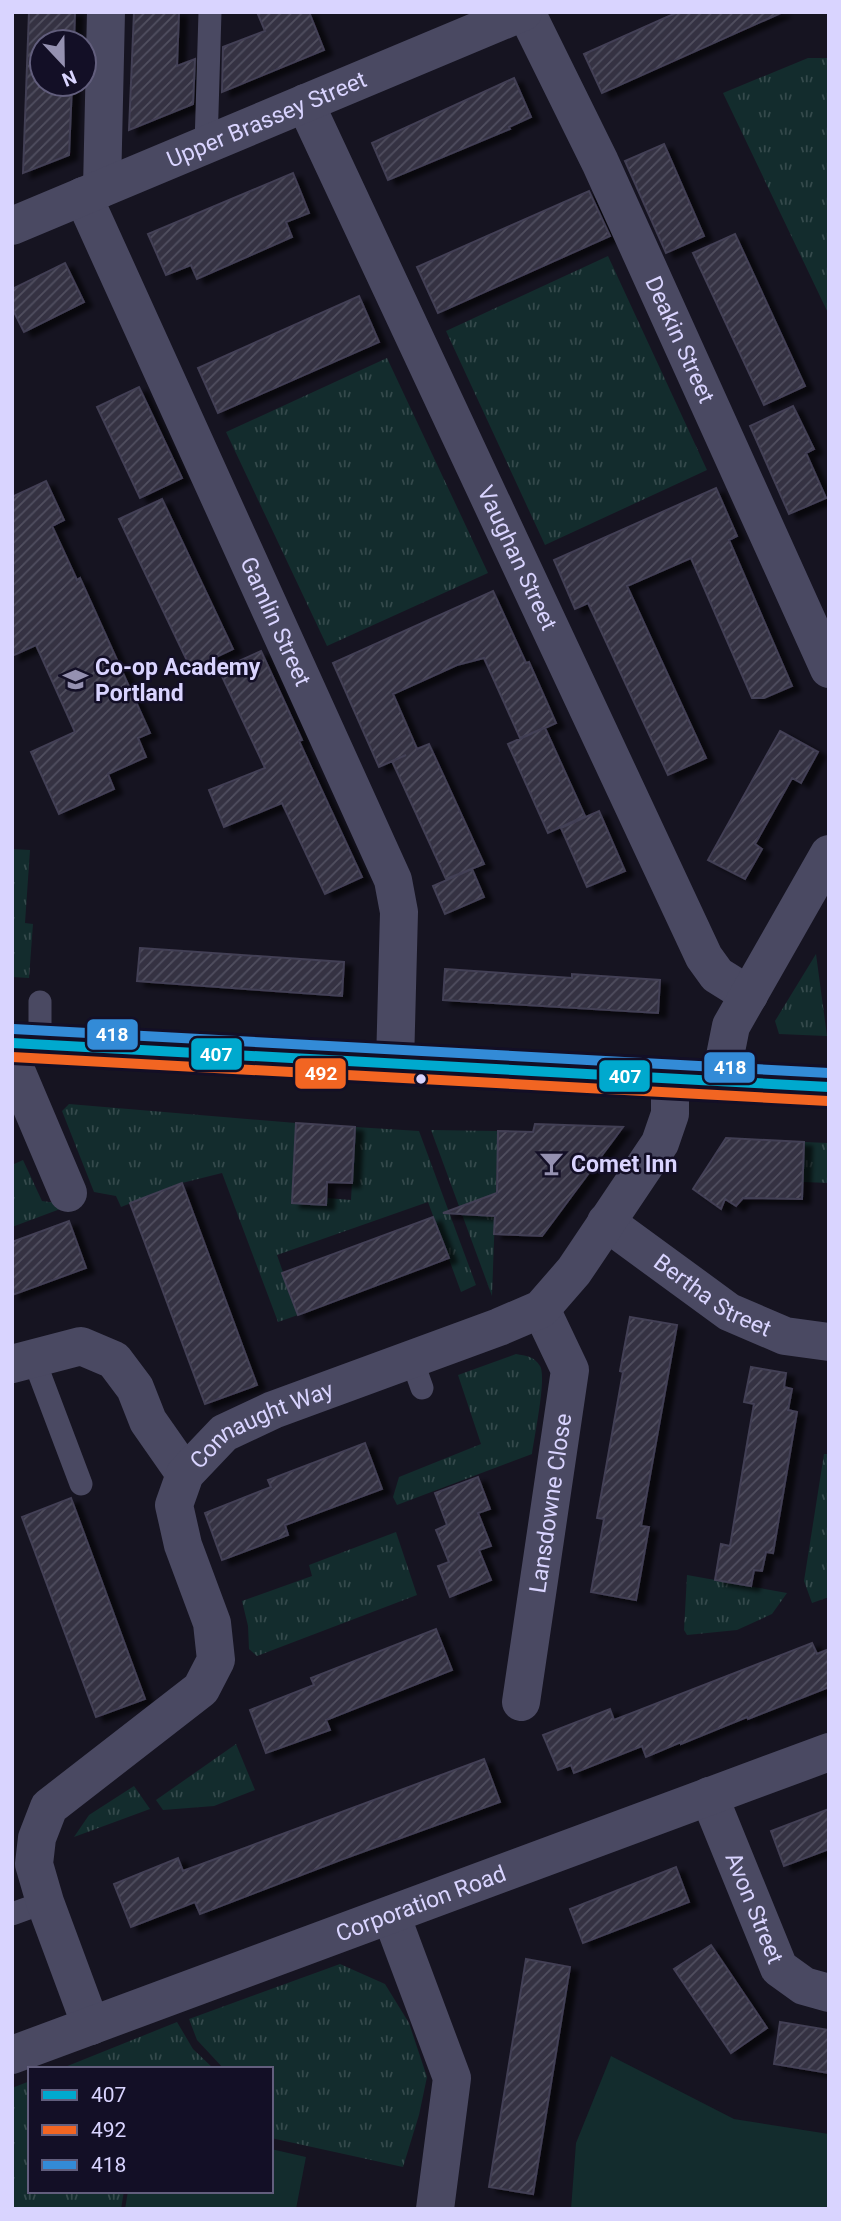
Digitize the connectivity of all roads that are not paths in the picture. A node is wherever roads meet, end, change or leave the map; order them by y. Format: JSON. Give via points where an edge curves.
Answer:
{"nodes":[{"id":1,"x":106,"y":12,"type":"edge"},
{"id":2,"x":210,"y":12,"type":"edge"},
{"id":3,"x":524,"y":12,"type":"edge"},
{"id":4,"x":305,"y":103,"type":"junction"},
{"id":5,"x":206,"y":145,"type":"junction"},
{"id":6,"x":93,"y":192,"type":"junction"},
{"id":7,"x":12,"y":226,"type":"edge"},
{"id":8,"x":829,"y":669,"type":"edge"},
{"id":9,"x":829,"y":854,"type":"edge"},
{"id":10,"x":749,"y":995,"type":"junction"},
{"id":11,"x":40,"y":1002,"type":"dead end"},
{"id":12,"x":21,"y":1050,"type":"edge"},
{"id":13,"x":396,"y":1064,"type":"junction"},
{"id":14,"x":670,"y":1079,"type":"junction"},
{"id":15,"x":720,"y":1081,"type":"junction"},
{"id":16,"x":829,"y":1087,"type":"edge"},
{"id":17,"x":68,"y":1193,"type":"dead end"},
{"id":18,"x":606,"y":1222,"type":"junction"},
{"id":19,"x":541,"y":1309,"type":"junction"},
{"id":20,"x":829,"y":1342,"type":"edge"},
{"id":21,"x":23,"y":1361,"type":"edge"},
{"id":22,"x":185,"y":1474,"type":"junction"},
{"id":23,"x":80,"y":1484,"type":"dead end"},
{"id":24,"x":521,"y":1702,"type":"dead end"},
{"id":25,"x":829,"y":1752,"type":"edge"},
{"id":26,"x":709,"y":1796,"type":"junction"},
{"id":27,"x":28,"y":1908,"type":"edge"},
{"id":28,"x":391,"y":1915,"type":"junction"},
{"id":29,"x":829,"y":1993,"type":"edge"},
{"id":30,"x":91,"y":2026,"type":"junction"},
{"id":31,"x":12,"y":2055,"type":"edge"},
{"id":32,"x":435,"y":2209,"type":"edge"}],
"edges":[{"from":1,"to":6,"type":"street"},
{"from":2,"to":5,"type":"lane"},
{"from":3,"to":4,"type":"street","name":"Upper Brassey Street"},
{"from":3,"to":8,"type":"street","name":"Deakin Street","via":[[605,173]]},
{"from":4,"to":5,"type":"street","name":"Upper Brassey Street"},
{"from":4,"to":10,"type":"street","name":"Vaughan Street","via":[[704,957],[717,975]]},
{"from":5,"to":6,"type":"street","name":"Upper Brassey Street"},
{"from":6,"to":7,"type":"street","name":"Upper Brassey Street"},
{"from":6,"to":13,"type":"street","name":"Gamlin Street","via":[[393,880],[398,912]]},
{"from":9,"to":10,"type":"street"},
{"from":10,"to":15,"type":"street","via":[[732,1026]]},
{"from":11,"to":12,"type":"lane"},
{"from":12,"to":13,"type":"main road"},
{"from":12,"to":17,"type":"street"},
{"from":13,"to":14,"type":"main road"},
{"from":14,"to":15,"type":"main road"},
{"from":14,"to":18,"type":"street","name":"Connaught Way","via":[[670,1114],[660,1143]]},
{"from":15,"to":16,"type":"main road"},
{"from":18,"to":19,"type":"street","name":"Connaught Way","via":[[575,1271]]},
{"from":18,"to":20,"type":"street","name":"Bertha Street","via":[[729,1312],[785,1336]]},
{"from":19,"to":22,"type":"street","name":"Connaught Way","via":[[417,1374],[273,1410],[224,1433]]},
{"from":19,"to":24,"type":"street","name":"Lansdowne Close","via":[[570,1370]]},
{"from":21,"to":22,"type":"street","via":[[81,1346],[114,1360],[135,1388],[148,1422]]},
{"from":21,"to":23,"type":"lane"},
{"from":22,"to":27,"type":"street","name":"Connaught Way","via":[[174,1505],[183,1545],[212,1623],[216,1660],[201,1689],[49,1807],[37,1838]]},
{"from":25,"to":26,"type":"street","name":"Corporation Road"},
{"from":26,"to":28,"type":"street","name":"Corporation Road"},
{"from":26,"to":29,"type":"street","name":"Avon Street","via":[[779,1968],[804,1986]]},
{"from":27,"to":30,"type":"street","name":"Connaught Way"},
{"from":28,"to":30,"type":"street","name":"Corporation Road"},
{"from":28,"to":32,"type":"street","via":[[452,2078]]},
{"from":30,"to":31,"type":"street","name":"Corporation Road"}]}
